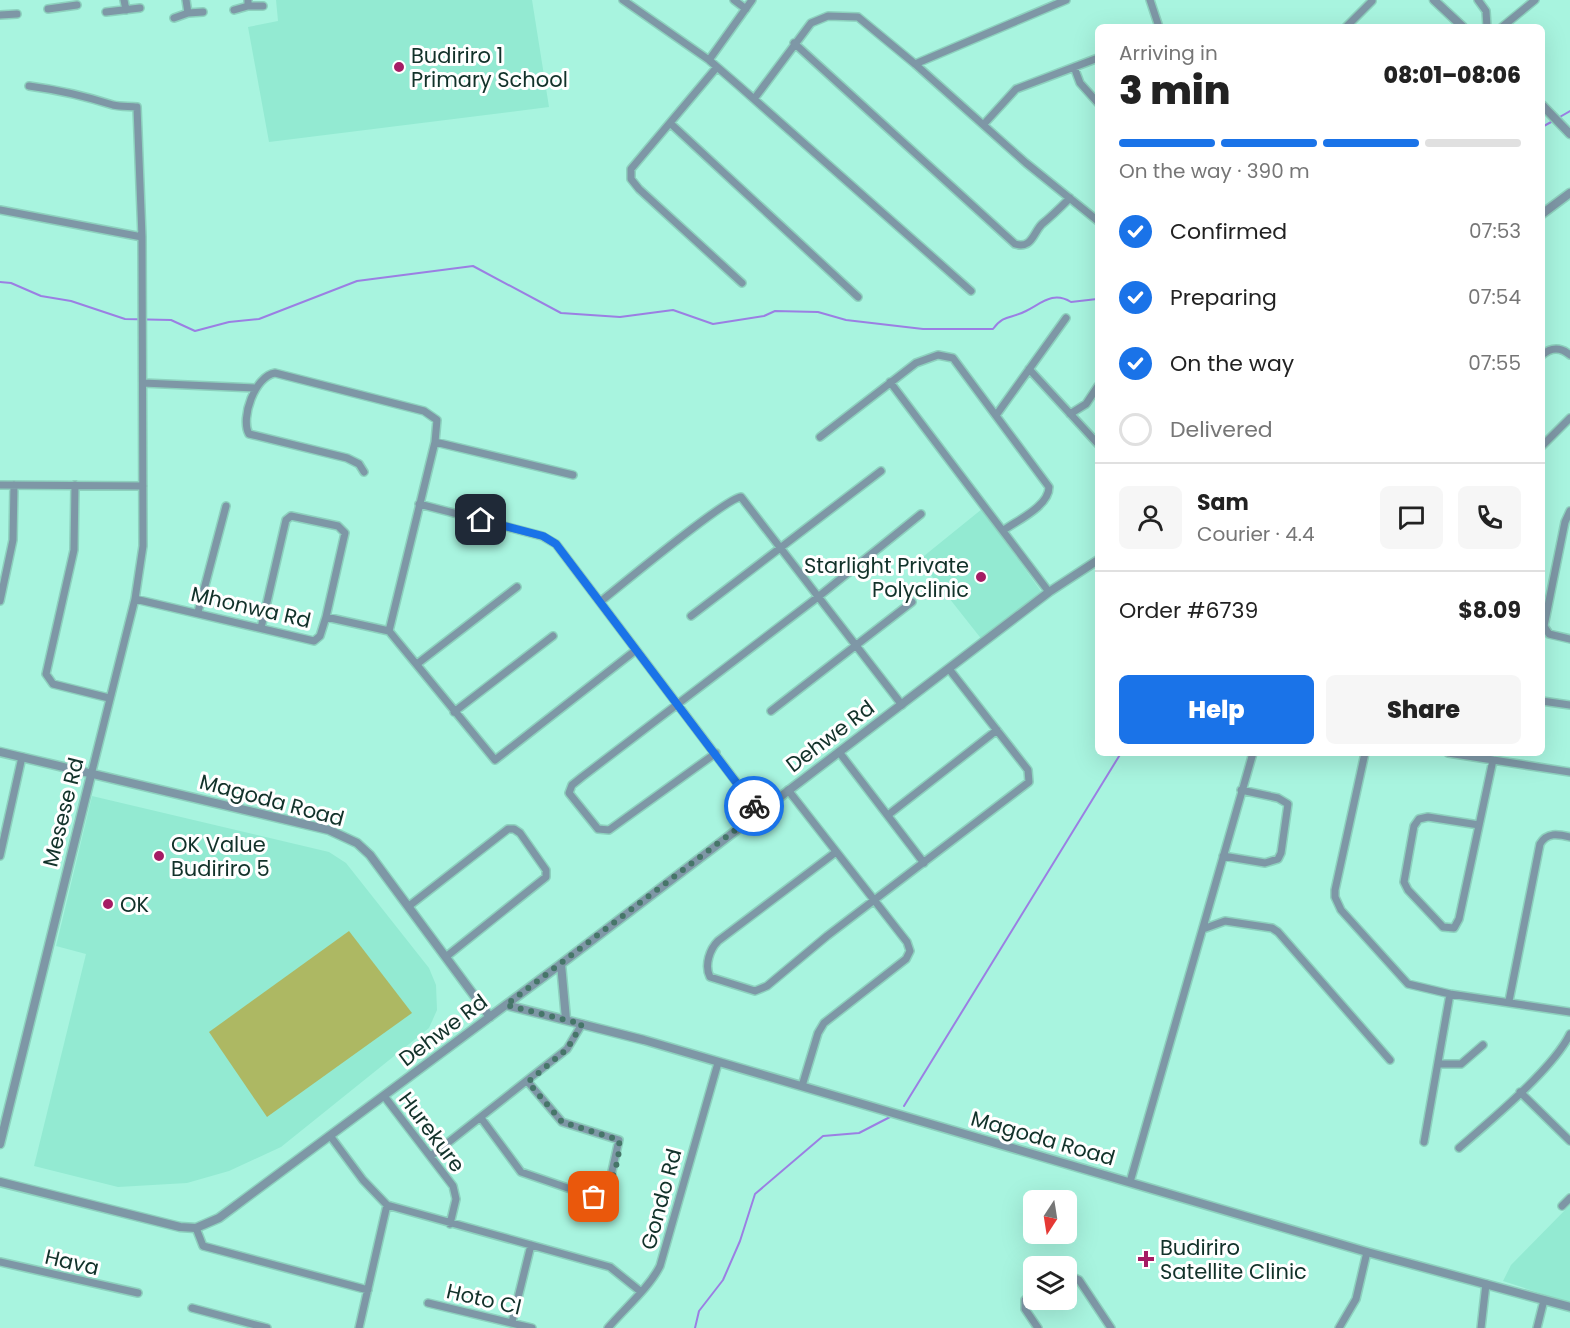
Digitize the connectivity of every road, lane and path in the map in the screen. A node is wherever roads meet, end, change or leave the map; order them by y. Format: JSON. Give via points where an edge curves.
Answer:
{"nodes":[{"id":1,"x":124,"y":0,"type":"edge"},
{"id":2,"x":186,"y":0,"type":"edge"},
{"id":3,"x":623,"y":0,"type":"edge"},
{"id":4,"x":734,"y":0,"type":"edge"},
{"id":5,"x":752,"y":0,"type":"edge"},
{"id":6,"x":1066,"y":0,"type":"edge"},
{"id":7,"x":1150,"y":0,"type":"edge"},
{"id":8,"x":1434,"y":0,"type":"edge"},
{"id":9,"x":1478,"y":0,"type":"edge"},
{"id":10,"x":1535,"y":0,"type":"edge"},
{"id":11,"x":1372,"y":1,"type":"edge"},
{"id":12,"x":62,"y":3,"type":"edge"},
{"id":13,"x":248,"y":3,"type":"edge"},
{"id":14,"x":77,"y":5,"type":"dead end"},
{"id":15,"x":263,"y":6,"type":"dead end"},
{"id":16,"x":140,"y":8,"type":"dead end"},
{"id":17,"x":48,"y":9,"type":"dead end"},
{"id":18,"x":746,"y":9,"type":"junction"},
{"id":19,"x":0,"y":10,"type":"edge"},
{"id":20,"x":126,"y":10,"type":"junction"},
{"id":21,"x":234,"y":10,"type":"dead end"},
{"id":22,"x":106,"y":12,"type":"dead end"},
{"id":23,"x":203,"y":12,"type":"dead end"},
{"id":24,"x":17,"y":14,"type":"dead end"},
{"id":25,"x":188,"y":14,"type":"junction"},
{"id":26,"x":0,"y":15,"type":"edge"},
{"id":27,"x":174,"y":18,"type":"dead end"},
{"id":28,"x":1158,"y":24,"type":"edge"},
{"id":29,"x":1349,"y":24,"type":"edge"},
{"id":30,"x":1456,"y":24,"type":"edge"},
{"id":31,"x":1487,"y":24,"type":"edge"},
{"id":32,"x":1506,"y":24,"type":"edge"},
{"id":33,"x":794,"y":43,"type":"junction"},
{"id":34,"x":1095,"y":59,"type":"edge"},
{"id":35,"x":709,"y":60,"type":"junction"},
{"id":36,"x":915,"y":64,"type":"junction"},
{"id":37,"x":717,"y":67,"type":"junction"},
{"id":38,"x":1074,"y":67,"type":"junction"},
{"id":39,"x":29,"y":86,"type":"dead end"},
{"id":40,"x":754,"y":99,"type":"junction"},
{"id":41,"x":1095,"y":100,"type":"edge"},
{"id":42,"x":1545,"y":108,"type":"edge"},
{"id":43,"x":670,"y":123,"type":"junction"},
{"id":44,"x":984,"y":124,"type":"junction"},
{"id":45,"x":1570,"y":134,"type":"edge"},
{"id":46,"x":1570,"y":193,"type":"edge"},
{"id":47,"x":1070,"y":198,"type":"junction"},
{"id":48,"x":0,"y":210,"type":"edge"},
{"id":49,"x":1545,"y":212,"type":"edge"},
{"id":50,"x":1095,"y":219,"type":"edge"},
{"id":51,"x":142,"y":237,"type":"junction"},
{"id":52,"x":742,"y":283,"type":"dead end"},
{"id":53,"x":971,"y":291,"type":"dead end"},
{"id":54,"x":858,"y":297,"type":"dead end"},
{"id":55,"x":1066,"y":318,"type":"dead end"},
{"id":56,"x":1545,"y":353,"type":"edge"},
{"id":57,"x":1570,"y":355,"type":"edge"},
{"id":58,"x":1029,"y":369,"type":"junction"},
{"id":59,"x":890,"y":382,"type":"junction"},
{"id":60,"x":143,"y":383,"type":"junction"},
{"id":61,"x":255,"y":388,"type":"junction"},
{"id":62,"x":1095,"y":390,"type":"edge"},
{"id":63,"x":997,"y":414,"type":"junction"},
{"id":64,"x":1070,"y":414,"type":"junction"},
{"id":65,"x":1570,"y":418,"type":"edge"},
{"id":66,"x":820,"y":437,"type":"dead end"},
{"id":67,"x":1095,"y":441,"type":"edge"},
{"id":68,"x":435,"y":442,"type":"junction"},
{"id":69,"x":1545,"y":443,"type":"edge"},
{"id":70,"x":881,"y":471,"type":"dead end"},
{"id":71,"x":364,"y":472,"type":"dead end"},
{"id":72,"x":573,"y":475,"type":"dead end"},
{"id":73,"x":0,"y":485,"type":"edge"},
{"id":74,"x":14,"y":485,"type":"junction"},
{"id":75,"x":75,"y":485,"type":"junction"},
{"id":76,"x":143,"y":486,"type":"junction"},
{"id":77,"x":419,"y":504,"type":"junction"},
{"id":78,"x":226,"y":506,"type":"dead end"},
{"id":79,"x":1570,"y":511,"type":"edge"},
{"id":80,"x":921,"y":514,"type":"dead end"},
{"id":81,"x":1004,"y":530,"type":"junction"},
{"id":82,"x":781,"y":549,"type":"junction"},
{"id":83,"x":1095,"y":562,"type":"edge"},
{"id":84,"x":517,"y":587,"type":"dead end"},
{"id":85,"x":1049,"y":592,"type":"junction"},
{"id":86,"x":818,"y":597,"type":"junction"},
{"id":87,"x":135,"y":599,"type":"junction"},
{"id":88,"x":0,"y":601,"type":"edge"},
{"id":89,"x":600,"y":602,"type":"junction"},
{"id":90,"x":912,"y":602,"type":"dead end"},
{"id":91,"x":198,"y":612,"type":"junction"},
{"id":92,"x":691,"y":616,"type":"dead end"},
{"id":93,"x":326,"y":617,"type":"junction"},
{"id":94,"x":1545,"y":621,"type":"edge"},
{"id":95,"x":261,"y":628,"type":"junction"},
{"id":96,"x":1545,"y":628,"type":"edge"},
{"id":97,"x":389,"y":631,"type":"junction"},
{"id":98,"x":553,"y":636,"type":"dead end"},
{"id":99,"x":1570,"y":639,"type":"edge"},
{"id":100,"x":857,"y":645,"type":"junction"},
{"id":101,"x":636,"y":650,"type":"junction"},
{"id":102,"x":417,"y":664,"type":"junction"},
{"id":103,"x":950,"y":669,"type":"junction"},
{"id":104,"x":109,"y":698,"type":"junction"},
{"id":105,"x":1545,"y":701,"type":"edge"},
{"id":106,"x":678,"y":703,"type":"junction"},
{"id":107,"x":902,"y":705,"type":"junction"},
{"id":108,"x":1570,"y":705,"type":"edge"},
{"id":109,"x":771,"y":711,"type":"dead end"},
{"id":110,"x":454,"y":712,"type":"junction"},
{"id":111,"x":997,"y":730,"type":"junction"},
{"id":112,"x":0,"y":752,"type":"edge"},
{"id":113,"x":839,"y":752,"type":"junction"},
{"id":114,"x":716,"y":753,"type":"junction"},
{"id":115,"x":1252,"y":756,"type":"edge"},
{"id":116,"x":1364,"y":756,"type":"edge"},
{"id":117,"x":1468,"y":756,"type":"edge"},
{"id":118,"x":22,"y":757,"type":"junction"},
{"id":119,"x":1493,"y":760,"type":"junction"},
{"id":120,"x":1570,"y":772,"type":"edge"},
{"id":121,"x":91,"y":775,"type":"junction"},
{"id":122,"x":788,"y":790,"type":"junction"},
{"id":123,"x":1241,"y":790,"type":"junction"},
{"id":124,"x":759,"y":812,"type":"junction"},
{"id":125,"x":888,"y":815,"type":"junction"},
{"id":126,"x":1479,"y":825,"type":"junction"},
{"id":127,"x":1570,"y":837,"type":"edge"},
{"id":128,"x":836,"y":852,"type":"junction"},
{"id":129,"x":0,"y":856,"type":"edge"},
{"id":130,"x":1223,"y":856,"type":"junction"},
{"id":131,"x":924,"y":863,"type":"junction"},
{"id":132,"x":873,"y":900,"type":"junction"},
{"id":133,"x":409,"y":906,"type":"junction"},
{"id":134,"x":1203,"y":929,"type":"junction"},
{"id":135,"x":447,"y":956,"type":"junction"},
{"id":136,"x":561,"y":964,"type":"junction"},
{"id":137,"x":1450,"y":994,"type":"junction"},
{"id":138,"x":1509,"y":1001,"type":"junction"},
{"id":139,"x":506,"y":1005,"type":"junction"},
{"id":140,"x":1570,"y":1012,"type":"edge"},
{"id":141,"x":490,"y":1017,"type":"junction"},
{"id":142,"x":566,"y":1019,"type":"junction"},
{"id":143,"x":582,"y":1024,"type":"junction"},
{"id":144,"x":1570,"y":1034,"type":"edge"},
{"id":145,"x":1483,"y":1045,"type":"dead end"},
{"id":146,"x":1390,"y":1060,"type":"dead end"},
{"id":147,"x":718,"y":1063,"type":"junction"},
{"id":148,"x":1439,"y":1064,"type":"junction"},
{"id":149,"x":528,"y":1082,"type":"junction"},
{"id":150,"x":802,"y":1086,"type":"junction"},
{"id":151,"x":1520,"y":1092,"type":"junction"},
{"id":152,"x":384,"y":1096,"type":"junction"},
{"id":153,"x":481,"y":1118,"type":"junction"},
{"id":154,"x":331,"y":1137,"type":"junction"},
{"id":155,"x":1570,"y":1141,"type":"edge"},
{"id":156,"x":1424,"y":1142,"type":"dead end"},
{"id":157,"x":0,"y":1144,"type":"edge"},
{"id":158,"x":1459,"y":1148,"type":"dead end"},
{"id":159,"x":431,"y":1156,"type":"junction"},
{"id":160,"x":0,"y":1182,"type":"edge"},
{"id":161,"x":1130,"y":1182,"type":"junction"},
{"id":162,"x":1570,"y":1198,"type":"edge"},
{"id":163,"x":387,"y":1205,"type":"junction"},
{"id":164,"x":1562,"y":1206,"type":"dead end"},
{"id":165,"x":450,"y":1224,"type":"junction"},
{"id":166,"x":196,"y":1228,"type":"junction"},
{"id":167,"x":531,"y":1245,"type":"junction"},
{"id":168,"x":1367,"y":1252,"type":"junction"},
{"id":169,"x":0,"y":1262,"type":"edge"},
{"id":170,"x":1077,"y":1279,"type":"edge"},
{"id":171,"x":1486,"y":1284,"type":"junction"},
{"id":172,"x":368,"y":1290,"type":"junction"},
{"id":173,"x":640,"y":1291,"type":"junction"},
{"id":174,"x":138,"y":1293,"type":"dead end"},
{"id":175,"x":1544,"y":1300,"type":"junction"},
{"id":176,"x":428,"y":1303,"type":"dead end"},
{"id":177,"x":1570,"y":1307,"type":"edge"},
{"id":178,"x":192,"y":1308,"type":"dead end"},
{"id":179,"x":1027,"y":1310,"type":"edge"},
{"id":180,"x":512,"y":1322,"type":"junction"},
{"id":181,"x":267,"y":1328,"type":"edge"},
{"id":182,"x":359,"y":1328,"type":"edge"},
{"id":183,"x":532,"y":1328,"type":"edge"},
{"id":184,"x":608,"y":1328,"type":"edge"},
{"id":185,"x":1038,"y":1328,"type":"edge"},
{"id":186,"x":1111,"y":1328,"type":"edge"},
{"id":187,"x":1339,"y":1328,"type":"edge"},
{"id":188,"x":1481,"y":1328,"type":"edge"},
{"id":189,"x":1537,"y":1328,"type":"edge"}],
"edges":[{"from":1,"to":20,"type":"street"},
{"from":2,"to":25,"type":"street"},
{"from":3,"to":35,"type":"street"},
{"from":4,"to":18,"type":"street"},
{"from":5,"to":18,"type":"street"},
{"from":6,"to":36,"type":"street"},
{"from":7,"to":28,"type":"street"},
{"from":8,"to":30,"type":"street"},
{"from":9,"to":31,"type":"street","via":[[1486,11]]},
{"from":10,"to":32,"type":"street"},
{"from":11,"to":29,"type":"street"},
{"from":12,"to":14,"type":"street"},
{"from":12,"to":17,"type":"street"},
{"from":13,"to":15,"type":"street"},
{"from":13,"to":21,"type":"street"},
{"from":16,"to":20,"type":"street"},
{"from":18,"to":35,"type":"street"},
{"from":19,"to":26,"type":"street"},
{"from":20,"to":22,"type":"street"},
{"from":23,"to":25,"type":"street"},
{"from":24,"to":26,"type":"street"},
{"from":25,"to":27,"type":"street"},
{"from":33,"to":36,"type":"street","via":[[818,19],[850,16],[864,20]]},
{"from":33,"to":40,"type":"street"},
{"from":33,"to":47,"type":"street","via":[[1015,244],[1034,239],[1040,227]]},
{"from":34,"to":38,"type":"street"},
{"from":35,"to":37,"type":"street"},
{"from":36,"to":44,"type":"street"},
{"from":37,"to":40,"type":"street"},
{"from":37,"to":43,"type":"street"},
{"from":38,"to":41,"type":"street","via":[[1080,83]]},
{"from":38,"to":44,"type":"street","via":[[1016,89]]},
{"from":39,"to":51,"type":"street","name":"Mesese Rd","via":[[137,107]]},
{"from":40,"to":53,"type":"street"},
{"from":42,"to":45,"type":"street"},
{"from":43,"to":52,"type":"street","via":[[631,169],[631,179]]},
{"from":43,"to":54,"type":"street"},
{"from":44,"to":47,"type":"street"},
{"from":46,"to":49,"type":"street"},
{"from":47,"to":50,"type":"street"},
{"from":48,"to":51,"type":"street"},
{"from":51,"to":60,"type":"street","name":"Mesese Rd"},
{"from":55,"to":58,"type":"street"},
{"from":56,"to":57,"type":"street","via":[[1552,348]]},
{"from":58,"to":63,"type":"street"},
{"from":58,"to":64,"type":"street"},
{"from":59,"to":63,"type":"street","via":[[928,357],[947,355],[958,363]]},
{"from":59,"to":66,"type":"street"},
{"from":59,"to":81,"type":"street"},
{"from":60,"to":61,"type":"street"},
{"from":60,"to":76,"type":"street","name":"Mesese Rd"},
{"from":61,"to":68,"type":"street","via":[[262,378],[275,373],[424,411],[438,422]]},
{"from":61,"to":71,"type":"street","via":[[246,424],[250,435],[347,458]]},
{"from":62,"to":64,"type":"street","via":[[1086,404]]},
{"from":63,"to":81,"type":"street","via":[[1049,487],[1041,504]]},
{"from":64,"to":67,"type":"street"},
{"from":65,"to":69,"type":"street"},
{"from":68,"to":72,"type":"street"},
{"from":68,"to":77,"type":"street"},
{"from":70,"to":82,"type":"street"},
{"from":73,"to":74,"type":"street"},
{"from":74,"to":75,"type":"street"},
{"from":74,"to":88,"type":"street","via":[[13,540]]},
{"from":75,"to":76,"type":"street"},
{"from":75,"to":104,"type":"street","via":[[74,550],[46,674],[53,684]]},
{"from":76,"to":87,"type":"street","name":"Mesese Rd","via":[[142,546]]},
{"from":77,"to":89,"type":"street","via":[[550,539]]},
{"from":77,"to":97,"type":"street"},
{"from":78,"to":91,"type":"street"},
{"from":79,"to":94,"type":"street"},
{"from":80,"to":86,"type":"street"},
{"from":81,"to":85,"type":"street"},
{"from":82,"to":86,"type":"street"},
{"from":82,"to":89,"type":"street","via":[[747,502],[737,497]]},
{"from":82,"to":92,"type":"street"},
{"from":83,"to":85,"type":"street","name":"Dehwe Rd"},
{"from":84,"to":102,"type":"street"},
{"from":85,"to":103,"type":"street","name":"Dehwe Rd"},
{"from":86,"to":100,"type":"street"},
{"from":86,"to":106,"type":"street"},
{"from":87,"to":91,"type":"street","name":"Mhonwa Rd"},
{"from":87,"to":104,"type":"street","name":"Mesese Rd"},
{"from":89,"to":101,"type":"street"},
{"from":90,"to":100,"type":"street"},
{"from":91,"to":95,"type":"street","name":"Mhonwa Rd"},
{"from":93,"to":95,"type":"street","name":"Mhonwa Rd","via":[[320,636],[314,641]]},
{"from":93,"to":95,"type":"street","via":[[345,533],[338,526],[291,516],[286,520]]},
{"from":93,"to":97,"type":"street","name":"Mhonwa Rd"},
{"from":96,"to":99,"type":"street","via":[[1549,634]]},
{"from":97,"to":102,"type":"street"},
{"from":98,"to":110,"type":"street"},
{"from":100,"to":107,"type":"street"},
{"from":100,"to":109,"type":"street"},
{"from":101,"to":106,"type":"street"},
{"from":101,"to":110,"type":"street","via":[[498,759],[491,758]]},
{"from":102,"to":110,"type":"street"},
{"from":103,"to":107,"type":"street","name":"Dehwe Rd"},
{"from":103,"to":111,"type":"street"},
{"from":104,"to":121,"type":"street","name":"Mesese Rd"},
{"from":105,"to":108,"type":"street"},
{"from":106,"to":114,"type":"street"},
{"from":106,"to":114,"type":"street","via":[[576,782],[569,793],[598,829],[609,830]]},
{"from":107,"to":113,"type":"street","name":"Dehwe Rd"},
{"from":111,"to":125,"type":"street"},
{"from":111,"to":131,"type":"street","via":[[1028,770],[1029,782]]},
{"from":112,"to":118,"type":"street","name":"Magoda Road"},
{"from":113,"to":122,"type":"street","name":"Dehwe Rd"},
{"from":113,"to":125,"type":"street"},
{"from":114,"to":124,"type":"street"},
{"from":115,"to":123,"type":"street"},
{"from":116,"to":137,"type":"street","via":[[1335,897],[1341,910],[1402,980],[1415,987]]},
{"from":117,"to":119,"type":"street"},
{"from":118,"to":121,"type":"street","name":"Magoda Road"},
{"from":118,"to":129,"type":"street"},
{"from":119,"to":120,"type":"street"},
{"from":119,"to":126,"type":"street"},
{"from":121,"to":133,"type":"street","name":"Magoda Road","via":[[338,834],[363,848]]},
{"from":121,"to":157,"type":"street","name":"Mesese Rd"},
{"from":122,"to":124,"type":"street","name":"Dehwe Rd"},
{"from":122,"to":128,"type":"street"},
{"from":123,"to":130,"type":"street"},
{"from":123,"to":130,"type":"street","via":[[1278,798],[1287,804],[1281,853],[1278,859],[1265,863]]},
{"from":124,"to":136,"type":"street","name":"Dehwe Rd"},
{"from":125,"to":131,"type":"street"},
{"from":126,"to":126,"type":"street","via":[[1457,925],[1443,927],[1404,882],[1414,826],[1419,819],[1428,817]]},
{"from":127,"to":138,"type":"street","via":[[1552,834],[1540,844]]},
{"from":128,"to":132,"type":"street"},
{"from":128,"to":132,"type":"street","via":[[714,945],[707,966],[710,976],[743,988],[762,988]]},
{"from":130,"to":134,"type":"street"},
{"from":131,"to":132,"type":"street"},
{"from":132,"to":150,"type":"street","via":[[907,942],[909,955],[824,1023]]},
{"from":133,"to":135,"type":"street","name":"Magoda Road"},
{"from":133,"to":135,"type":"street","via":[[508,829],[520,833],[546,870],[546,877]]},
{"from":134,"to":146,"type":"street","via":[[1226,921],[1278,932]]},
{"from":134,"to":161,"type":"street"},
{"from":135,"to":141,"type":"street","name":"Magoda Road"},
{"from":136,"to":139,"type":"street","name":"Dehwe Rd"},
{"from":136,"to":142,"type":"street"},
{"from":137,"to":138,"type":"street"},
{"from":137,"to":148,"type":"street"},
{"from":138,"to":140,"type":"street"},
{"from":139,"to":141,"type":"street","name":"Dehwe Rd"},
{"from":139,"to":142,"type":"street","name":"Magoda Road"},
{"from":141,"to":152,"type":"street","name":"Dehwe Rd"},
{"from":142,"to":143,"type":"street","name":"Magoda Road"},
{"from":143,"to":147,"type":"street","name":"Magoda Road"},
{"from":143,"to":149,"type":"street","via":[[567,1049]]},
{"from":144,"to":151,"type":"street"},
{"from":145,"to":148,"type":"street","via":[[1461,1064]]},
{"from":147,"to":150,"type":"street","name":"Magoda Road"},
{"from":147,"to":173,"type":"street","name":"Gondo Rd","via":[[660,1266]]},
{"from":148,"to":156,"type":"street"},
{"from":149,"to":153,"type":"street"},
{"from":149,"to":153,"type":"street","via":[[562,1122],[619,1140],[603,1196],[594,1197],[524,1174]]},
{"from":150,"to":161,"type":"street","name":"Magoda Road"},
{"from":151,"to":155,"type":"street"},
{"from":151,"to":158,"type":"street"},
{"from":152,"to":154,"type":"street","name":"Dehwe Rd"},
{"from":152,"to":159,"type":"street","name":"Hurekure"},
{"from":153,"to":159,"type":"street"},
{"from":154,"to":163,"type":"street"},
{"from":154,"to":166,"type":"street","name":"Dehwe Rd","via":[[219,1218]]},
{"from":159,"to":165,"type":"street","name":"Hurekure","via":[[455,1191]]},
{"from":160,"to":166,"type":"street"},
{"from":161,"to":168,"type":"street","name":"Magoda Road"},
{"from":162,"to":164,"type":"street"},
{"from":163,"to":165,"type":"street"},
{"from":163,"to":172,"type":"street"},
{"from":165,"to":167,"type":"street"},
{"from":166,"to":172,"type":"street","via":[[202,1246]]},
{"from":167,"to":173,"type":"street","via":[[610,1267]]},
{"from":167,"to":180,"type":"street"},
{"from":168,"to":171,"type":"street","name":"Magoda Road"},
{"from":168,"to":187,"type":"street","via":[[1356,1299]]},
{"from":169,"to":174,"type":"street","name":"Hava"},
{"from":170,"to":186,"type":"street"},
{"from":171,"to":175,"type":"street","name":"Magoda Road"},
{"from":171,"to":188,"type":"street"},
{"from":172,"to":182,"type":"street"},
{"from":173,"to":184,"type":"street","name":"Gondo Rd"},
{"from":175,"to":177,"type":"street","name":"Magoda Road"},
{"from":175,"to":189,"type":"street"},
{"from":176,"to":180,"type":"street","name":"Hoto Cl"},
{"from":178,"to":181,"type":"street"},
{"from":179,"to":185,"type":"street"},
{"from":180,"to":183,"type":"street","name":"Hoto Cl"}]}
